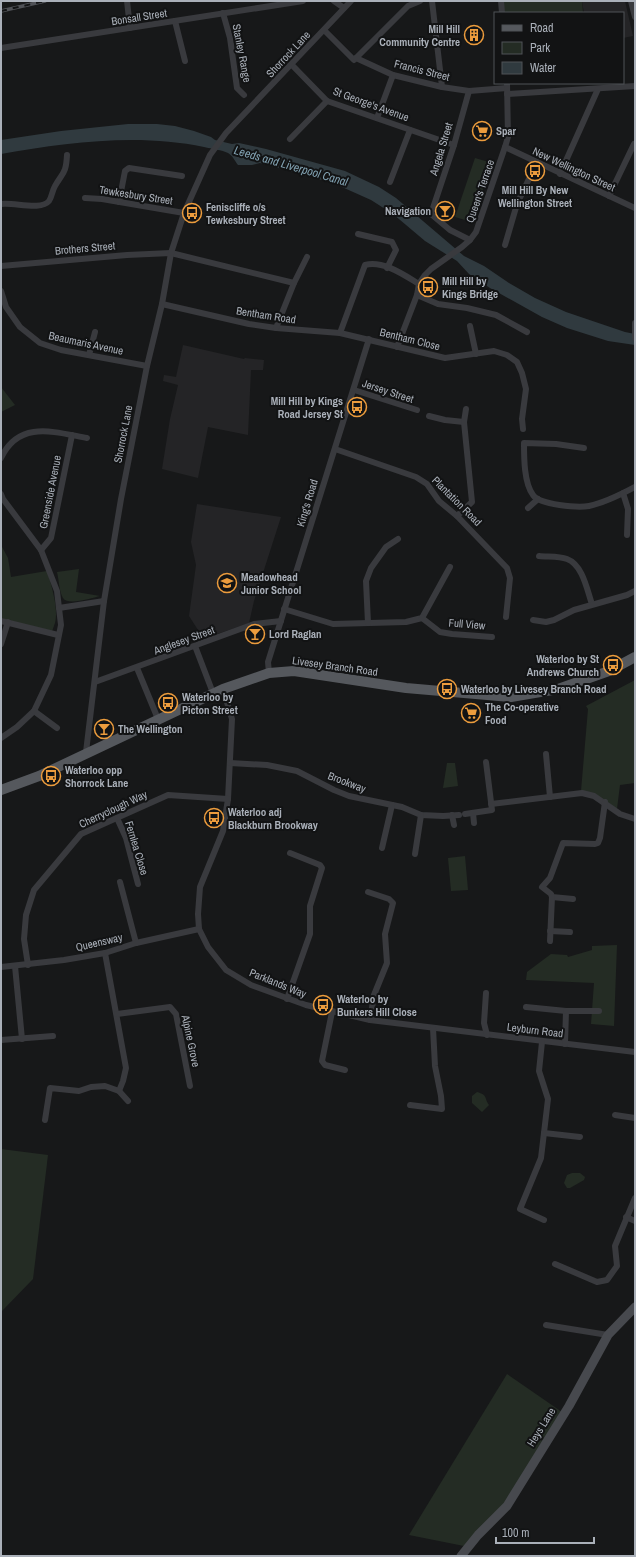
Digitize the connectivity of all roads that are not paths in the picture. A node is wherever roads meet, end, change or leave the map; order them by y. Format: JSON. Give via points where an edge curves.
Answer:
{"nodes":[{"id":1,"x":127,"y":1,"type":"edge"},
{"id":2,"x":303,"y":1,"type":"edge"},
{"id":3,"x":334,"y":1,"type":"edge"},
{"id":4,"x":351,"y":1,"type":"edge"},
{"id":5,"x":420,"y":1,"type":"edge"},
{"id":6,"x":432,"y":1,"type":"edge"},
{"id":7,"x":501,"y":1,"type":"edge"},
{"id":8,"x":631,"y":1,"type":"edge"},
{"id":9,"x":405,"y":3,"type":"edge"},
{"id":10,"x":344,"y":8,"type":"junction"},
{"id":11,"x":502,"y":12,"type":"edge"},
{"id":12,"x":223,"y":13,"type":"junction"},
{"id":13,"x":635,"y":16,"type":"edge"},
{"id":14,"x":175,"y":21,"type":"junction"},
{"id":15,"x":130,"y":28,"type":"junction"},
{"id":16,"x":324,"y":30,"type":"junction"},
{"id":17,"x":1,"y":48,"type":"edge"},
{"id":18,"x":356,"y":58,"type":"junction"},
{"id":19,"x":185,"y":61,"type":"dead end"},
{"id":20,"x":292,"y":65,"type":"junction"},
{"id":21,"x":393,"y":75,"type":"junction"},
{"id":22,"x":635,"y":86,"type":"edge"},
{"id":23,"x":442,"y":87,"type":"junction"},
{"id":24,"x":507,"y":88,"type":"edge"},
{"id":25,"x":598,"y":89,"type":"junction"},
{"id":26,"x":469,"y":90,"type":"junction"},
{"id":27,"x":244,"y":95,"type":"dead end"},
{"id":28,"x":327,"y":101,"type":"junction"},
{"id":29,"x":377,"y":118,"type":"junction"},
{"id":30,"x":410,"y":130,"type":"junction"},
{"id":31,"x":290,"y":139,"type":"dead end"},
{"id":32,"x":634,"y":144,"type":"dead end"},
{"id":33,"x":454,"y":145,"type":"junction"},
{"id":34,"x":506,"y":147,"type":"junction"},
{"id":35,"x":67,"y":156,"type":"dead end"},
{"id":36,"x":537,"y":162,"type":"junction"},
{"id":37,"x":560,"y":174,"type":"junction"},
{"id":38,"x":182,"y":176,"type":"dead end"},
{"id":39,"x":390,"y":182,"type":"dead end"},
{"id":40,"x":609,"y":196,"type":"junction"},
{"id":41,"x":85,"y":198,"type":"dead end"},
{"id":42,"x":120,"y":202,"type":"junction"},
{"id":43,"x":1,"y":204,"type":"edge"},
{"id":44,"x":635,"y":208,"type":"edge"},
{"id":45,"x":184,"y":213,"type":"junction"},
{"id":46,"x":358,"y":234,"type":"dead end"},
{"id":47,"x":470,"y":240,"type":"junction"},
{"id":48,"x":505,"y":245,"type":"dead end"},
{"id":49,"x":171,"y":253,"type":"junction"},
{"id":50,"x":307,"y":257,"type":"dead end"},
{"id":51,"x":1,"y":266,"type":"edge"},
{"id":52,"x":387,"y":268,"type":"junction"},
{"id":53,"x":294,"y":283,"type":"junction"},
{"id":54,"x":419,"y":284,"type":"junction"},
{"id":55,"x":1,"y":291,"type":"edge"},
{"id":56,"x":417,"y":295,"type":"junction"},
{"id":57,"x":162,"y":304,"type":"junction"},
{"id":58,"x":635,"y":323,"type":"edge"},
{"id":59,"x":470,"y":326,"type":"dead end"},
{"id":60,"x":276,"y":328,"type":"junction"},
{"id":61,"x":634,"y":330,"type":"edge"},
{"id":62,"x":95,"y":332,"type":"dead end"},
{"id":63,"x":527,"y":332,"type":"dead end"},
{"id":64,"x":340,"y":333,"type":"junction"},
{"id":65,"x":635,"y":338,"type":"edge"},
{"id":66,"x":369,"y":339,"type":"junction"},
{"id":67,"x":397,"y":347,"type":"junction"},
{"id":68,"x":476,"y":354,"type":"junction"},
{"id":69,"x":89,"y":355,"type":"junction"},
{"id":70,"x":147,"y":366,"type":"junction"},
{"id":71,"x":354,"y":390,"type":"junction"},
{"id":72,"x":466,"y":409,"type":"dead end"},
{"id":73,"x":417,"y":410,"type":"dead end"},
{"id":74,"x":429,"y":416,"type":"dead end"},
{"id":75,"x":464,"y":422,"type":"junction"},
{"id":76,"x":523,"y":430,"type":"dead end"},
{"id":77,"x":72,"y":435,"type":"junction"},
{"id":78,"x":87,"y":438,"type":"dead end"},
{"id":79,"x":584,"y":448,"type":"dead end"},
{"id":80,"x":335,"y":449,"type":"junction"},
{"id":81,"x":1,"y":458,"type":"edge"},
{"id":82,"x":635,"y":486,"type":"edge"},
{"id":83,"x":1,"y":494,"type":"edge"},
{"id":84,"x":623,"y":494,"type":"junction"},
{"id":85,"x":538,"y":499,"type":"junction"},
{"id":86,"x":528,"y":508,"type":"dead end"},
{"id":87,"x":457,"y":516,"type":"junction"},
{"id":88,"x":627,"y":535,"type":"dead end"},
{"id":89,"x":398,"y":539,"type":"dead end"},
{"id":90,"x":41,"y":550,"type":"junction"},
{"id":91,"x":539,"y":556,"type":"dead end"},
{"id":92,"x":450,"y":567,"type":"dead end"},
{"id":93,"x":635,"y":591,"type":"edge"},
{"id":94,"x":104,"y":601,"type":"junction"},
{"id":95,"x":592,"y":604,"type":"junction"},
{"id":96,"x":60,"y":608,"type":"junction"},
{"id":97,"x":284,"y":609,"type":"junction"},
{"id":98,"x":506,"y":617,"type":"dead end"},
{"id":99,"x":422,"y":618,"type":"junction"},
{"id":100,"x":533,"y":620,"type":"dead end"},
{"id":101,"x":4,"y":621,"type":"edge"},
{"id":102,"x":281,"y":621,"type":"junction"},
{"id":103,"x":368,"y":623,"type":"junction"},
{"id":104,"x":58,"y":635,"type":"junction"},
{"id":105,"x":492,"y":636,"type":"dead end"},
{"id":106,"x":1,"y":644,"type":"edge"},
{"id":107,"x":195,"y":646,"type":"junction"},
{"id":108,"x":635,"y":657,"type":"edge"},
{"id":109,"x":136,"y":668,"type":"junction"},
{"id":110,"x":269,"y":673,"type":"junction"},
{"id":111,"x":95,"y":682,"type":"junction"},
{"id":112,"x":218,"y":691,"type":"junction"},
{"id":113,"x":34,"y":711,"type":"junction"},
{"id":114,"x":158,"y":719,"type":"junction"},
{"id":115,"x":57,"y":728,"type":"dead end"},
{"id":116,"x":1,"y":738,"type":"edge"},
{"id":117,"x":86,"y":752,"type":"junction"},
{"id":118,"x":546,"y":754,"type":"dead end"},
{"id":119,"x":486,"y":762,"type":"dead end"},
{"id":120,"x":230,"y":763,"type":"junction"},
{"id":121,"x":1,"y":790,"type":"edge"},
{"id":122,"x":550,"y":797,"type":"junction"},
{"id":123,"x":228,"y":799,"type":"junction"},
{"id":124,"x":605,"y":802,"type":"junction"},
{"id":125,"x":491,"y":804,"type":"junction"},
{"id":126,"x":392,"y":805,"type":"junction"},
{"id":127,"x":473,"y":813,"type":"junction"},
{"id":128,"x":466,"y":814,"type":"dead end"},
{"id":129,"x":421,"y":815,"type":"junction"},
{"id":130,"x":117,"y":818,"type":"junction"},
{"id":131,"x":635,"y":819,"type":"edge"},
{"id":132,"x":474,"y":823,"type":"dead end"},
{"id":133,"x":454,"y":825,"type":"dead end"},
{"id":134,"x":382,"y":848,"type":"dead end"},
{"id":135,"x":290,"y":854,"type":"dead end"},
{"id":136,"x":415,"y":854,"type":"dead end"},
{"id":137,"x":120,"y":882,"type":"dead end"},
{"id":138,"x":138,"y":884,"type":"dead end"},
{"id":139,"x":368,"y":892,"type":"dead end"},
{"id":140,"x":552,"y":897,"type":"junction"},
{"id":141,"x":573,"y":899,"type":"dead end"},
{"id":142,"x":200,"y":929,"type":"junction"},
{"id":143,"x":550,"y":931,"type":"junction"},
{"id":144,"x":570,"y":932,"type":"dead end"},
{"id":145,"x":550,"y":941,"type":"dead end"},
{"id":146,"x":136,"y":943,"type":"junction"},
{"id":147,"x":105,"y":953,"type":"junction"},
{"id":148,"x":28,"y":965,"type":"junction"},
{"id":149,"x":15,"y":966,"type":"junction"},
{"id":150,"x":1,"y":968,"type":"edge"},
{"id":151,"x":486,"y":993,"type":"dead end"},
{"id":152,"x":287,"y":999,"type":"junction"},
{"id":153,"x":526,"y":1007,"type":"dead end"},
{"id":154,"x":566,"y":1011,"type":"junction"},
{"id":155,"x":599,"y":1011,"type":"dead end"},
{"id":156,"x":332,"y":1012,"type":"junction"},
{"id":157,"x":117,"y":1014,"type":"junction"},
{"id":158,"x":370,"y":1020,"type":"junction"},
{"id":159,"x":433,"y":1028,"type":"junction"},
{"id":160,"x":487,"y":1035,"type":"junction"},
{"id":161,"x":53,"y":1036,"type":"dead end"},
{"id":162,"x":22,"y":1039,"type":"junction"},
{"id":163,"x":1,"y":1040,"type":"edge"},
{"id":164,"x":542,"y":1042,"type":"junction"},
{"id":165,"x":565,"y":1044,"type":"junction"},
{"id":166,"x":635,"y":1052,"type":"edge"},
{"id":167,"x":345,"y":1070,"type":"dead end"},
{"id":168,"x":190,"y":1086,"type":"dead end"},
{"id":169,"x":119,"y":1091,"type":"junction"},
{"id":170,"x":128,"y":1101,"type":"dead end"},
{"id":171,"x":410,"y":1105,"type":"dead end"},
{"id":172,"x":615,"y":1115,"type":"dead end"},
{"id":173,"x":635,"y":1118,"type":"edge"},
{"id":174,"x":45,"y":1120,"type":"dead end"},
{"id":175,"x":544,"y":1133,"type":"junction"},
{"id":176,"x":580,"y":1137,"type":"dead end"},
{"id":177,"x":635,"y":1198,"type":"edge"},
{"id":178,"x":626,"y":1217,"type":"junction"},
{"id":179,"x":544,"y":1220,"type":"dead end"},
{"id":180,"x":635,"y":1221,"type":"edge"},
{"id":181,"x":555,"y":1264,"type":"dead end"},
{"id":182,"x":635,"y":1307,"type":"edge"},
{"id":183,"x":546,"y":1325,"type":"dead end"},
{"id":184,"x":608,"y":1335,"type":"junction"},
{"id":185,"x":460,"y":1556,"type":"edge"}],
"edges":[{"from":1,"to":15,"type":"street"},
{"from":2,"to":12,"type":"street","name":"Bonsall Street"},
{"from":3,"to":10,"type":"street"},
{"from":4,"to":10,"type":"street","name":"Shorrock Lane"},
{"from":5,"to":9,"type":"street"},
{"from":6,"to":23,"type":"street"},
{"from":7,"to":11,"type":"street"},
{"from":8,"to":13,"type":"street"},
{"from":9,"to":18,"type":"street"},
{"from":10,"to":16,"type":"street","name":"Shorrock Lane"},
{"from":12,"to":14,"type":"street","name":"Bonsall Street"},
{"from":12,"to":27,"type":"street","name":"Stanley Range","via":[[230,38],[237,88]]},
{"from":14,"to":15,"type":"street","name":"Bonsall Street"},
{"from":14,"to":19,"type":"street"},
{"from":15,"to":17,"type":"street","name":"Bonsall Street"},
{"from":16,"to":18,"type":"street","name":"Francis Street","via":[[354,60]]},
{"from":16,"to":20,"type":"street","name":"Shorrock Lane"},
{"from":18,"to":21,"type":"street","name":"Francis Street"},
{"from":20,"to":28,"type":"street","name":"St George's Avenue"},
{"from":20,"to":45,"type":"street","name":"Shorrock Lane","via":[[226,133],[210,155]]},
{"from":21,"to":23,"type":"street","name":"Francis Street"},
{"from":21,"to":29,"type":"street"},
{"from":22,"to":25,"type":"street","name":"Francis Street"},
{"from":23,"to":26,"type":"street","name":"Francis Street"},
{"from":24,"to":25,"type":"street","name":"Francis Street"},
{"from":24,"to":26,"type":"street","name":"Francis Street"},
{"from":24,"to":34,"type":"street","name":"Queen's Terrace"},
{"from":25,"to":37,"type":"street"},
{"from":26,"to":33,"type":"street","name":"Angela Street"},
{"from":28,"to":29,"type":"street","name":"St George's Avenue"},
{"from":28,"to":31,"type":"street"},
{"from":29,"to":30,"type":"street","name":"St George's Avenue"},
{"from":30,"to":33,"type":"street","name":"St George's Avenue"},
{"from":30,"to":39,"type":"street"},
{"from":32,"to":40,"type":"street"},
{"from":33,"to":47,"type":"street","name":"Angela Street","via":[[431,214],[450,230]]},
{"from":34,"to":36,"type":"street","name":"New Wellington Street"},
{"from":34,"to":47,"type":"street","name":"Queen's Terrace","via":[[476,232]]},
{"from":35,"to":43,"type":"street","via":[[66,170],[46,204],[35,207]]},
{"from":36,"to":37,"type":"street","name":"New Wellington Street"},
{"from":36,"to":48,"type":"street","via":[[517,204]]},
{"from":37,"to":40,"type":"street","name":"New Wellington Street"},
{"from":38,"to":42,"type":"street","via":[[129,168],[125,171]]},
{"from":40,"to":44,"type":"street","name":"New Wellington Street"},
{"from":41,"to":42,"type":"street","name":"Tewkesbury Street"},
{"from":42,"to":45,"type":"street","name":"Tewkesbury Street"},
{"from":45,"to":49,"type":"street","name":"Shorrock Lane"},
{"from":46,"to":52,"type":"street","via":[[392,242],[396,250]]},
{"from":47,"to":54,"type":"street","via":[[431,269]]},
{"from":49,"to":51,"type":"street","name":"Brothers Street"},
{"from":49,"to":53,"type":"street","name":"Brothers Street"},
{"from":49,"to":57,"type":"street","name":"Shorrock Lane"},
{"from":50,"to":53,"type":"street"},
{"from":52,"to":54,"type":"street"},
{"from":52,"to":64,"type":"street","via":[[372,263],[365,265]]},
{"from":53,"to":60,"type":"street"},
{"from":54,"to":56,"type":"street"},
{"from":55,"to":69,"type":"street","name":"Beaumaris Avenue","via":[[6,307],[20,327],[40,343],[60,350]]},
{"from":56,"to":63,"type":"street","via":[[438,304],[496,315]]},
{"from":56,"to":67,"type":"street"},
{"from":57,"to":60,"type":"street","name":"Bentham Road"},
{"from":57,"to":70,"type":"street","name":"Shorrock Lane"},
{"from":58,"to":61,"type":"street"},
{"from":59,"to":68,"type":"street"},
{"from":60,"to":64,"type":"street","name":"Bentham Road"},
{"from":61,"to":65,"type":"street"},
{"from":62,"to":69,"type":"street"},
{"from":64,"to":66,"type":"street","name":"Bentham Road"},
{"from":66,"to":67,"type":"street","name":"Bentham Close"},
{"from":66,"to":71,"type":"street","name":"King's Road"},
{"from":67,"to":68,"type":"street","name":"Bentham Close","via":[[445,358]]},
{"from":68,"to":76,"type":"street","name":"Bentham Close","via":[[494,351],[507,355],[517,362],[526,389]]},
{"from":69,"to":70,"type":"street","name":"Beaumaris Avenue"},
{"from":70,"to":94,"type":"street","name":"Shorrock Lane","via":[[120,500]]},
{"from":71,"to":73,"type":"street","name":"Jersey Street"},
{"from":71,"to":80,"type":"street","name":"King's Road"},
{"from":72,"to":75,"type":"street"},
{"from":74,"to":75,"type":"street"},
{"from":75,"to":87,"type":"street","via":[[472,502]]},
{"from":77,"to":78,"type":"street"},
{"from":77,"to":81,"type":"street","via":[[50,431],[28,432],[11,442]]},
{"from":77,"to":90,"type":"street","name":"Greenside Avenue","via":[[51,538]]},
{"from":79,"to":85,"type":"street","via":[[523,440],[525,473],[533,494]]},
{"from":80,"to":87,"type":"street","name":"Plantation Road","via":[[416,477],[427,484],[439,501]]},
{"from":80,"to":97,"type":"street","name":"King's Road"},
{"from":82,"to":84,"type":"street"},
{"from":83,"to":90,"type":"street","name":"Greenside Avenue"},
{"from":84,"to":85,"type":"street","via":[[589,506],[554,505]]},
{"from":84,"to":88,"type":"street","via":[[628,508]]},
{"from":85,"to":86,"type":"street"},
{"from":87,"to":98,"type":"street","name":"Plantation Road","via":[[507,568],[510,578]]},
{"from":89,"to":103,"type":"street","via":[[386,547],[371,568],[366,581]]},
{"from":90,"to":96,"type":"street","name":"Greenside Avenue","via":[[57,591]]},
{"from":91,"to":95,"type":"street","via":[[568,559],[577,567]]},
{"from":92,"to":99,"type":"street"},
{"from":93,"to":95,"type":"street"},
{"from":94,"to":96,"type":"street"},
{"from":94,"to":111,"type":"street","name":"Shorrock Lane"},
{"from":95,"to":100,"type":"street","via":[[554,620]]},
{"from":96,"to":104,"type":"street","name":"Greenside Avenue"},
{"from":97,"to":102,"type":"street","name":"King's Road"},
{"from":97,"to":103,"type":"street","via":[[333,624]]},
{"from":99,"to":103,"type":"street","via":[[406,622]]},
{"from":99,"to":105,"type":"street","name":"Full View","via":[[440,632]]},
{"from":101,"to":104,"type":"street"},
{"from":101,"to":106,"type":"street"},
{"from":102,"to":107,"type":"street","name":"Anglesey Street","via":[[254,624]]},
{"from":102,"to":110,"type":"street","name":"King's Road","via":[[268,662]]},
{"from":104,"to":113,"type":"street","name":"Greenside Avenue","via":[[51,675]]},
{"from":107,"to":109,"type":"street","name":"Anglesey Street"},
{"from":107,"to":112,"type":"street","name":"Parklands Way"},
{"from":108,"to":110,"type":"main road","name":"Livesey Branch Road","via":[[608,671],[558,689],[511,697],[406,688],[294,671]]},
{"from":109,"to":111,"type":"street","name":"Anglesey Street"},
{"from":109,"to":114,"type":"street"},
{"from":110,"to":112,"type":"main road","name":"Livesey Branch Road"},
{"from":111,"to":117,"type":"street","name":"Shorrock Lane"},
{"from":112,"to":114,"type":"main road","name":"Livesey Branch Road"},
{"from":112,"to":120,"type":"street","name":"Parklands Way","via":[[232,719]]},
{"from":113,"to":115,"type":"street"},
{"from":113,"to":116,"type":"street","name":"Greenside Avenue"},
{"from":114,"to":117,"type":"main road","name":"Livesey Branch Road"},
{"from":117,"to":121,"type":"main road","name":"Livesey Branch Road","via":[[39,776]]},
{"from":118,"to":122,"type":"street"},
{"from":119,"to":125,"type":"street"},
{"from":120,"to":123,"type":"street","name":"Parklands Way"},
{"from":120,"to":126,"type":"street","name":"Brookway","via":[[267,765],[297,771],[349,796]]},
{"from":122,"to":124,"type":"street","via":[[582,793]]},
{"from":122,"to":125,"type":"street"},
{"from":123,"to":130,"type":"street","name":"Cherryclough Way","via":[[168,795]]},
{"from":123,"to":142,"type":"street","name":"Parklands Way","via":[[223,831],[200,887]]},
{"from":124,"to":131,"type":"street","via":[[620,814]]},
{"from":124,"to":140,"type":"street","via":[[598,843],[563,843],[550,878],[542,887]]},
{"from":125,"to":127,"type":"street","via":[[491,811]]},
{"from":126,"to":129,"type":"street","name":"Brookway"},
{"from":126,"to":134,"type":"street"},
{"from":127,"to":128,"type":"street"},
{"from":127,"to":132,"type":"street"},
{"from":129,"to":133,"type":"street","name":"Brookway","via":[[455,815]]},
{"from":129,"to":136,"type":"street"},
{"from":130,"to":138,"type":"street","name":"Fernlea Close","via":[[126,838]]},
{"from":130,"to":148,"type":"street","name":"Cherryclough Way","via":[[81,834],[34,890],[26,915],[24,933]]},
{"from":135,"to":152,"type":"street","via":[[322,868],[310,906],[310,934]]},
{"from":137,"to":146,"type":"street"},
{"from":139,"to":158,"type":"street","via":[[394,903],[385,934],[387,963],[374,995]]},
{"from":140,"to":141,"type":"street"},
{"from":140,"to":143,"type":"street"},
{"from":142,"to":146,"type":"street","name":"Queensway"},
{"from":142,"to":152,"type":"street","name":"Parklands Way","via":[[208,947],[226,970],[252,985]]},
{"from":143,"to":144,"type":"street"},
{"from":143,"to":145,"type":"street"},
{"from":146,"to":147,"type":"street","name":"Queensway"},
{"from":147,"to":148,"type":"street","name":"Queensway"},
{"from":147,"to":157,"type":"street"},
{"from":148,"to":149,"type":"street","name":"Queensway"},
{"from":149,"to":150,"type":"street","name":"Queensway"},
{"from":149,"to":162,"type":"street"},
{"from":151,"to":160,"type":"street","via":[[484,1023]]},
{"from":152,"to":156,"type":"street","name":"Parklands Way"},
{"from":153,"to":154,"type":"street"},
{"from":154,"to":155,"type":"street"},
{"from":154,"to":165,"type":"street"},
{"from":156,"to":158,"type":"street","name":"Parklands Way"},
{"from":156,"to":167,"type":"street","via":[[322,1061],[325,1065]]},
{"from":157,"to":168,"type":"street","name":"Alpine Grove","via":[[170,1007],[176,1014]]},
{"from":157,"to":169,"type":"street","via":[[126,1068]]},
{"from":158,"to":159,"type":"street","name":"Parklands Way"},
{"from":159,"to":160,"type":"street","name":"Leyburn Road"},
{"from":159,"to":171,"type":"street","via":[[435,1066],[442,1096],[442,1109]]},
{"from":160,"to":164,"type":"street","name":"Leyburn Road"},
{"from":161,"to":162,"type":"street"},
{"from":162,"to":163,"type":"street"},
{"from":164,"to":165,"type":"street","name":"Leyburn Road"},
{"from":164,"to":175,"type":"street","via":[[539,1071],[548,1099]]},
{"from":165,"to":166,"type":"street","name":"Leyburn Road"},
{"from":169,"to":170,"type":"street"},
{"from":169,"to":174,"type":"street","via":[[105,1086],[79,1091],[50,1088]]},
{"from":172,"to":173,"type":"street"},
{"from":175,"to":176,"type":"street"},
{"from":175,"to":179,"type":"street","via":[[541,1158],[520,1209]]},
{"from":177,"to":178,"type":"street"},
{"from":178,"to":180,"type":"street"},
{"from":178,"to":181,"type":"street","via":[[615,1246],[617,1266],[607,1280],[597,1282]]},
{"from":182,"to":184,"type":"street","name":"Heys Lane"},
{"from":183,"to":184,"type":"street"},
{"from":184,"to":185,"type":"street","name":"Heys Lane","via":[[569,1406],[507,1506]]}]}
